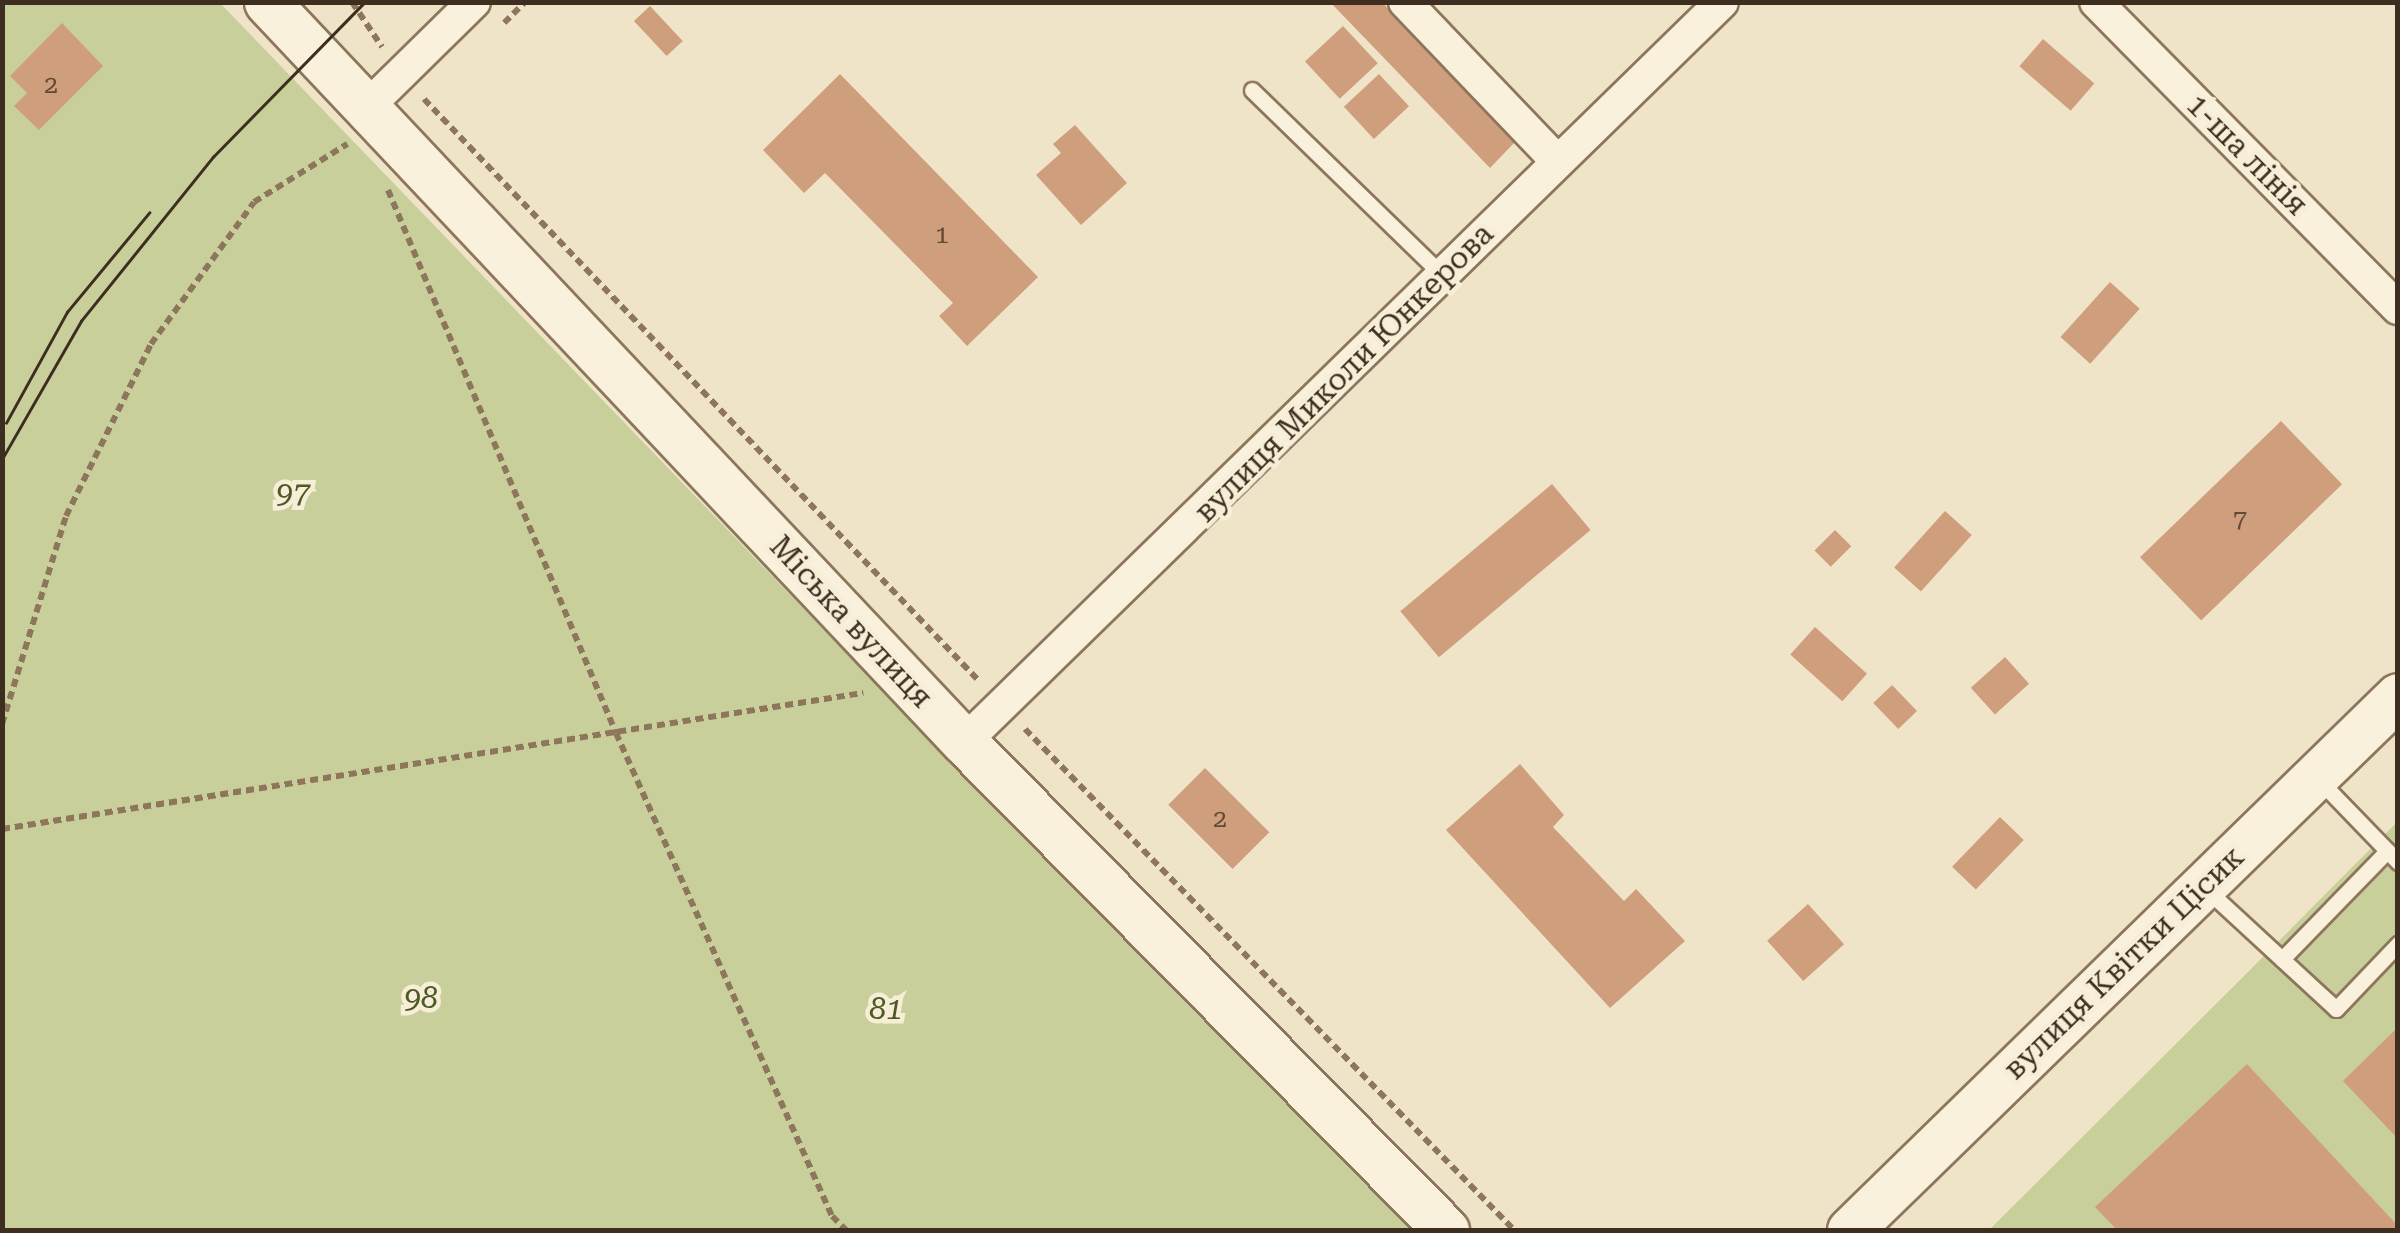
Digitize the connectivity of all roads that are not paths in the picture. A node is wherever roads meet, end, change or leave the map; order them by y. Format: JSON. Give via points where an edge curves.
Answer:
{"nodes":[{"id":1,"x":474,"y":2,"type":"edge"},
{"id":2,"x":1405,"y":2,"type":"edge"},
{"id":3,"x":1722,"y":2,"type":"edge"},
{"id":4,"x":2096,"y":2,"type":"edge"},
{"id":5,"x":287,"y":10,"type":"edge"},
{"id":6,"x":1252,"y":90,"type":"dead end"},
{"id":7,"x":380,"y":121,"type":"junction"},
{"id":8,"x":1558,"y":162,"type":"junction"},
{"id":9,"x":1443,"y":276,"type":"junction"},
{"id":10,"x":2398,"y":308,"type":"edge"},
{"id":11,"x":2398,"y":696,"type":"edge"},
{"id":12,"x":964,"y":742,"type":"junction"},
{"id":13,"x":2316,"y":776,"type":"junction"},
{"id":14,"x":2392,"y":856,"type":"edge"},
{"id":15,"x":2203,"y":886,"type":"junction"},
{"id":16,"x":2398,"y":944,"type":"edge"},
{"id":17,"x":2282,"y":959,"type":"junction"},
{"id":18,"x":1446,"y":1230,"type":"edge"},
{"id":19,"x":1850,"y":1230,"type":"edge"}],
"edges":[{"from":1,"to":7,"type":"street","via":[[401,75]]},
{"from":2,"to":8,"type":"street"},
{"from":3,"to":8,"type":"street","name":"вулиця Миколи Юнкерова"},
{"from":4,"to":10,"type":"street","name":"1-ша лінія"},
{"from":5,"to":7,"type":"street","name":"Міська вулиця"},
{"from":6,"to":9,"type":"lane"},
{"from":7,"to":12,"type":"street","name":"Міська вулиця"},
{"from":8,"to":9,"type":"street","name":"вулиця Миколи Юнкерова"},
{"from":9,"to":12,"type":"street","name":"вулиця Миколи Юнкерова"},
{"from":11,"to":13,"type":"street","name":"вулиця Квітки Цісик"},
{"from":12,"to":18,"type":"street","name":"Міська вулиця"},
{"from":13,"to":14,"type":"lane"},
{"from":13,"to":15,"type":"street","name":"вулиця Квітки Цісик"},
{"from":14,"to":17,"type":"lane"},
{"from":15,"to":17,"type":"lane"},
{"from":15,"to":19,"type":"street","name":"вулиця Квітки Цісик"},
{"from":16,"to":17,"type":"lane","via":[[2336,1009]]}]}
